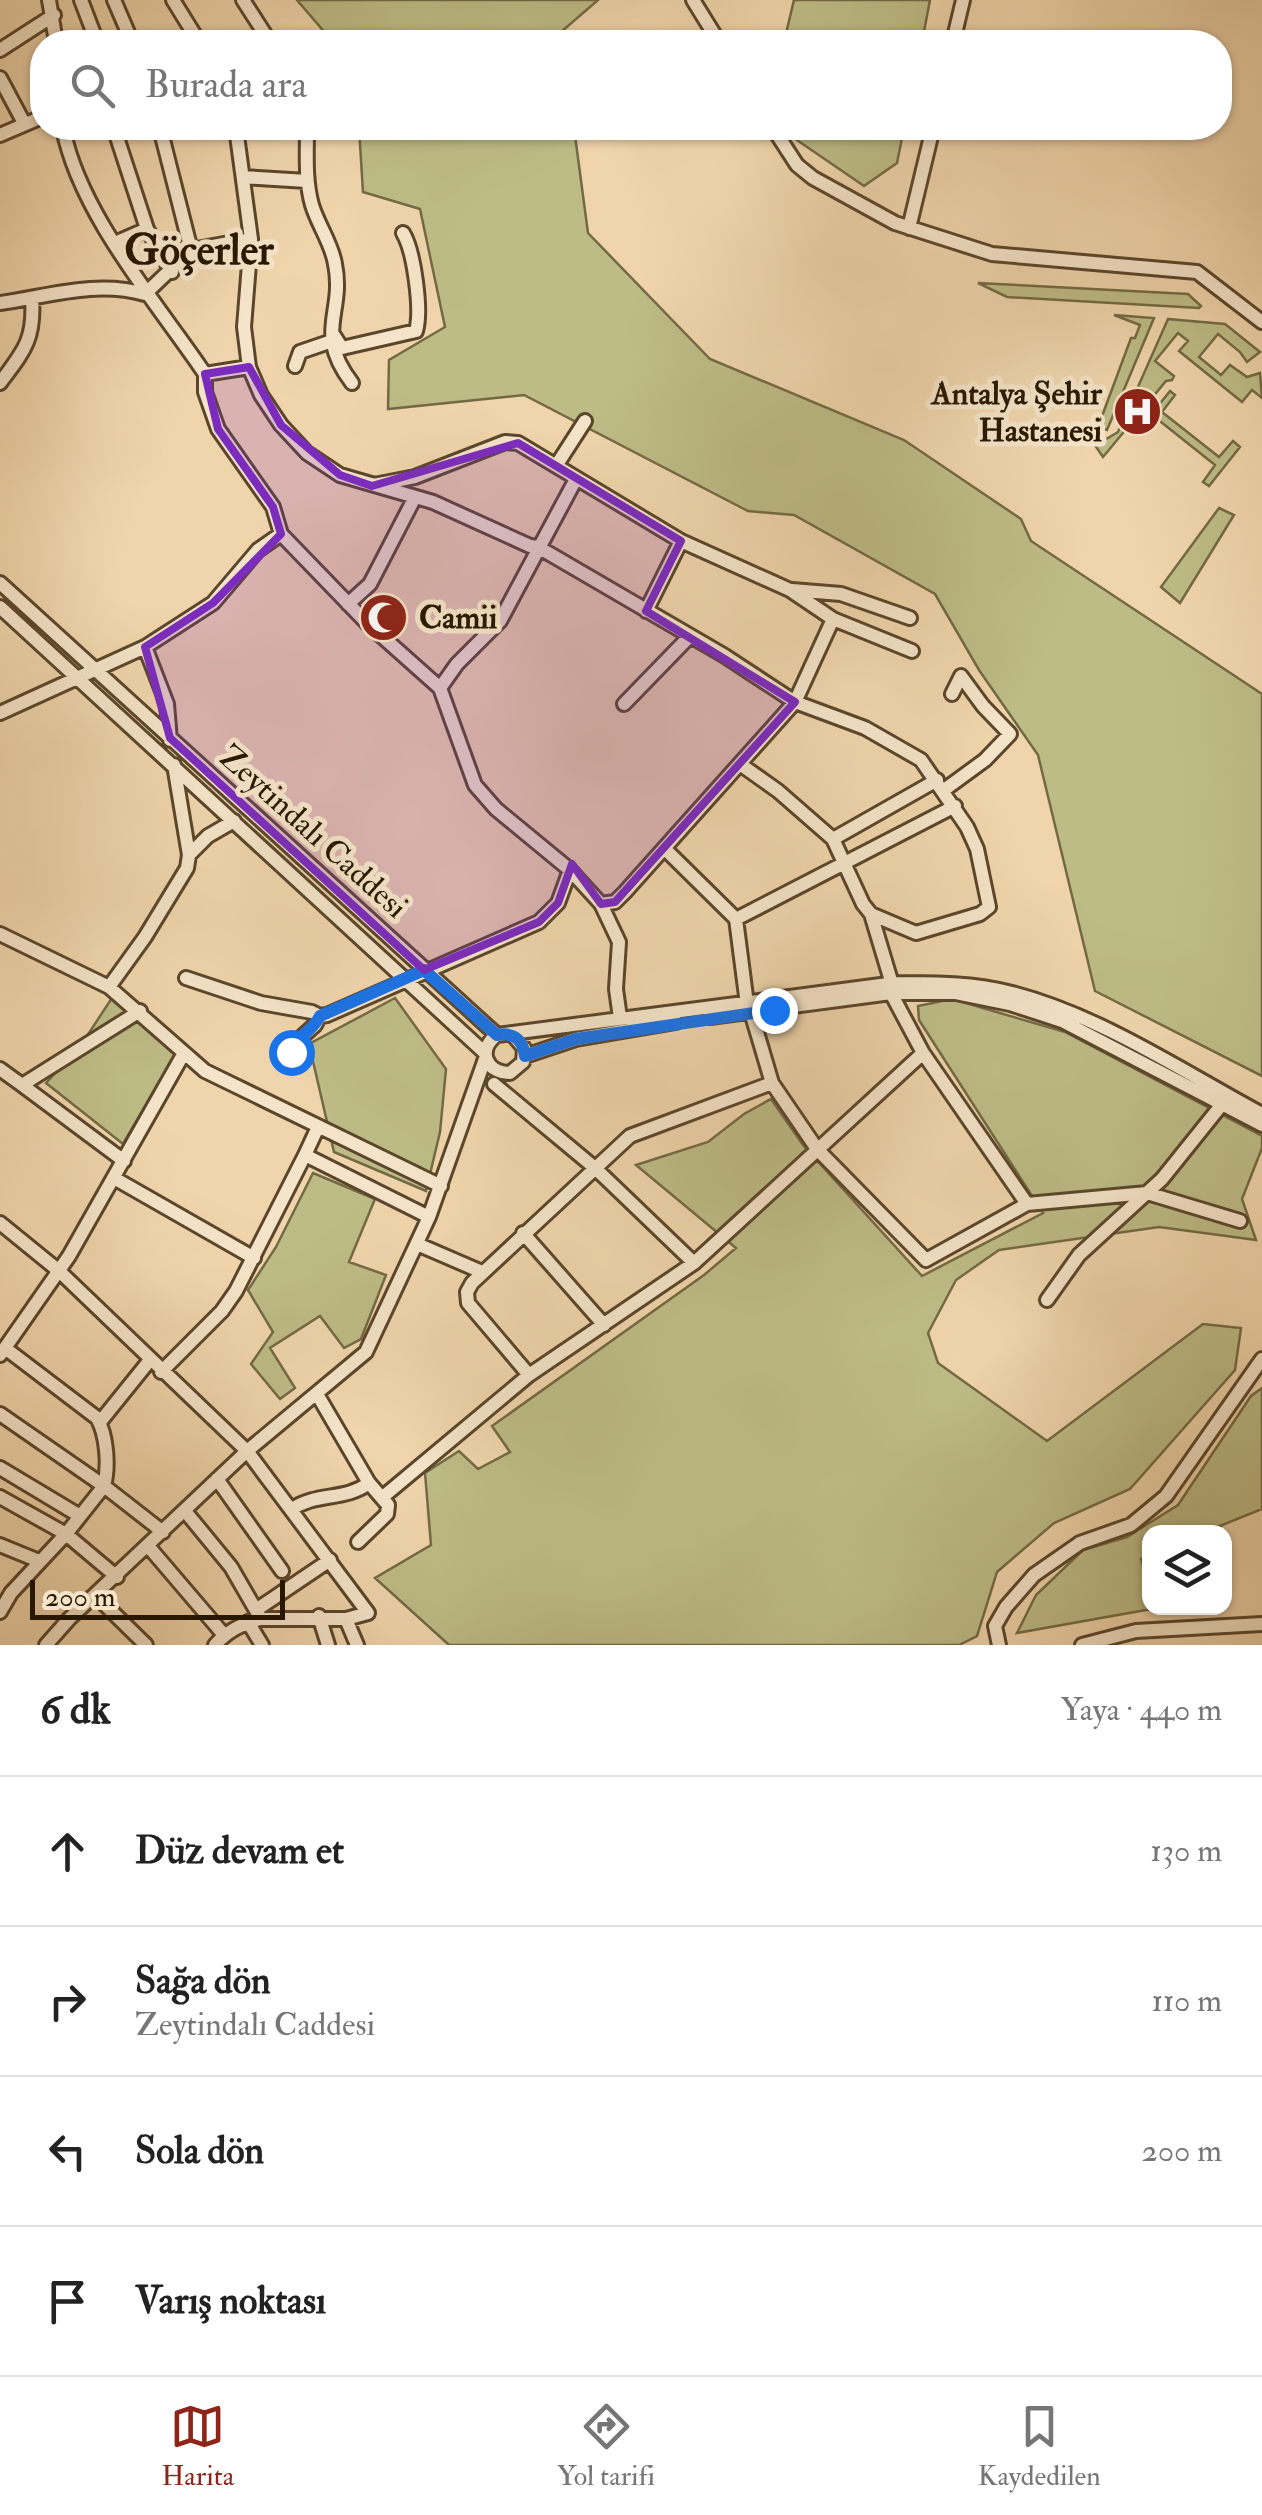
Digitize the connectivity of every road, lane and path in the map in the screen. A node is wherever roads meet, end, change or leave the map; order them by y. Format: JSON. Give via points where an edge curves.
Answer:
{"nodes":[{"id":1,"x":50,"y":0,"type":"edge"},
{"id":2,"x":81,"y":0,"type":"edge"},
{"id":3,"x":114,"y":0,"type":"edge"},
{"id":4,"x":173,"y":0,"type":"edge"},
{"id":5,"x":243,"y":0,"type":"edge"},
{"id":6,"x":692,"y":0,"type":"edge"},
{"id":7,"x":963,"y":0,"type":"edge"},
{"id":8,"x":54,"y":16,"type":"junction"},
{"id":9,"x":32,"y":30,"type":"edge"},
{"id":10,"x":55,"y":30,"type":"edge"},
{"id":11,"x":92,"y":30,"type":"edge"},
{"id":12,"x":127,"y":30,"type":"edge"},
{"id":13,"x":192,"y":30,"type":"edge"},
{"id":14,"x":262,"y":30,"type":"edge"},
{"id":15,"x":711,"y":30,"type":"edge"},
{"id":16,"x":956,"y":30,"type":"edge"},
{"id":17,"x":30,"y":31,"type":"edge"},
{"id":18,"x":0,"y":50,"type":"edge"},
{"id":19,"x":0,"y":78,"type":"edge"},
{"id":20,"x":30,"y":121,"type":"edge"},
{"id":21,"x":24,"y":123,"type":"junction"},
{"id":22,"x":0,"y":135,"type":"edge"},
{"id":23,"x":65,"y":140,"type":"edge"},
{"id":24,"x":118,"y":140,"type":"edge"},
{"id":25,"x":163,"y":140,"type":"edge"},
{"id":26,"x":238,"y":140,"type":"edge"},
{"id":27,"x":307,"y":140,"type":"edge"},
{"id":28,"x":781,"y":140,"type":"edge"},
{"id":29,"x":930,"y":140,"type":"edge"},
{"id":30,"x":244,"y":177,"type":"junction"},
{"id":31,"x":307,"y":181,"type":"junction"},
{"id":32,"x":147,"y":228,"type":"junction"},
{"id":33,"x":910,"y":228,"type":"junction"},
{"id":34,"x":403,"y":232,"type":"dead end"},
{"id":35,"x":250,"y":238,"type":"junction"},
{"id":36,"x":115,"y":243,"type":"junction"},
{"id":37,"x":190,"y":250,"type":"junction"},
{"id":38,"x":172,"y":272,"type":"junction"},
{"id":39,"x":145,"y":294,"type":"junction"},
{"id":40,"x":32,"y":298,"type":"junction"},
{"id":41,"x":0,"y":303,"type":"edge"},
{"id":42,"x":1262,"y":322,"type":"edge"},
{"id":43,"x":332,"y":337,"type":"junction"},
{"id":44,"x":294,"y":366,"type":"dead end"},
{"id":45,"x":249,"y":367,"type":"junction"},
{"id":46,"x":205,"y":374,"type":"junction"},
{"id":47,"x":0,"y":383,"type":"edge"},
{"id":48,"x":352,"y":383,"type":"dead end"},
{"id":49,"x":585,"y":421,"type":"dead end"},
{"id":50,"x":556,"y":466,"type":"junction"},
{"id":51,"x":576,"y":479,"type":"junction"},
{"id":52,"x":372,"y":486,"type":"junction"},
{"id":53,"x":414,"y":499,"type":"junction"},
{"id":54,"x":281,"y":534,"type":"junction"},
{"id":55,"x":681,"y":541,"type":"junction"},
{"id":56,"x":538,"y":546,"type":"junction"},
{"id":57,"x":0,"y":583,"type":"edge"},
{"id":58,"x":790,"y":590,"type":"junction"},
{"id":59,"x":348,"y":604,"type":"junction"},
{"id":60,"x":0,"y":607,"type":"edge"},
{"id":61,"x":646,"y":611,"type":"junction"},
{"id":62,"x":910,"y":618,"type":"dead end"},
{"id":63,"x":833,"y":619,"type":"junction"},
{"id":64,"x":690,"y":636,"type":"junction"},
{"id":65,"x":146,"y":646,"type":"junction"},
{"id":66,"x":912,"y":651,"type":"dead end"},
{"id":67,"x":93,"y":669,"type":"junction"},
{"id":68,"x":78,"y":676,"type":"junction"},
{"id":69,"x":440,"y":688,"type":"junction"},
{"id":70,"x":952,"y":694,"type":"dead end"},
{"id":71,"x":795,"y":702,"type":"junction"},
{"id":72,"x":624,"y":704,"type":"dead end"},
{"id":73,"x":0,"y":713,"type":"edge"},
{"id":74,"x":170,"y":738,"type":"junction"},
{"id":75,"x":740,"y":764,"type":"junction"},
{"id":76,"x":174,"y":766,"type":"junction"},
{"id":77,"x":940,"y":785,"type":"junction"},
{"id":78,"x":955,"y":806,"type":"junction"},
{"id":79,"x":234,"y":821,"type":"junction"},
{"id":80,"x":834,"y":839,"type":"junction"},
{"id":81,"x":666,"y":848,"type":"junction"},
{"id":82,"x":189,"y":855,"type":"junction"},
{"id":83,"x":846,"y":862,"type":"junction"},
{"id":84,"x":570,"y":870,"type":"junction"},
{"id":85,"x":602,"y":904,"type":"junction"},
{"id":86,"x":870,"y":914,"type":"junction"},
{"id":87,"x":736,"y":919,"type":"junction"},
{"id":88,"x":0,"y":934,"type":"edge"},
{"id":89,"x":424,"y":970,"type":"junction"},
{"id":90,"x":186,"y":978,"type":"dead end"},
{"id":91,"x":404,"y":979,"type":"junction"},
{"id":92,"x":109,"y":987,"type":"junction"},
{"id":93,"x":892,"y":988,"type":"junction"},
{"id":94,"x":749,"y":1008,"type":"junction"},
{"id":95,"x":140,"y":1011,"type":"junction"},
{"id":96,"x":320,"y":1016,"type":"junction"},
{"id":97,"x":620,"y":1018,"type":"junction"},
{"id":98,"x":497,"y":1035,"type":"junction"},
{"id":99,"x":513,"y":1035,"type":"junction"},
{"id":100,"x":184,"y":1053,"type":"junction"},
{"id":101,"x":923,"y":1053,"type":"junction"},
{"id":102,"x":485,"y":1056,"type":"junction"},
{"id":103,"x":525,"y":1056,"type":"junction"},
{"id":104,"x":292,"y":1066,"type":"dead end"},
{"id":105,"x":0,"y":1070,"type":"edge"},
{"id":106,"x":499,"y":1079,"type":"junction"},
{"id":107,"x":772,"y":1083,"type":"junction"},
{"id":108,"x":22,"y":1084,"type":"junction"},
{"id":109,"x":1222,"y":1103,"type":"junction"},
{"id":110,"x":469,"y":1106,"type":"junction"},
{"id":111,"x":1262,"y":1114,"type":"edge"},
{"id":112,"x":1262,"y":1125,"type":"edge"},
{"id":113,"x":318,"y":1128,"type":"junction"},
{"id":114,"x":817,"y":1149,"type":"junction"},
{"id":115,"x":304,"y":1156,"type":"junction"},
{"id":116,"x":124,"y":1161,"type":"junction"},
{"id":117,"x":594,"y":1168,"type":"junction"},
{"id":118,"x":114,"y":1178,"type":"junction"},
{"id":119,"x":441,"y":1186,"type":"junction"},
{"id":120,"x":1146,"y":1193,"type":"junction"},
{"id":121,"x":1027,"y":1204,"type":"junction"},
{"id":122,"x":428,"y":1217,"type":"junction"},
{"id":123,"x":1240,"y":1221,"type":"dead end"},
{"id":124,"x":0,"y":1223,"type":"edge"},
{"id":125,"x":523,"y":1233,"type":"junction"},
{"id":126,"x":417,"y":1244,"type":"junction"},
{"id":127,"x":254,"y":1258,"type":"junction"},
{"id":128,"x":694,"y":1264,"type":"junction"},
{"id":129,"x":59,"y":1271,"type":"junction"},
{"id":130,"x":482,"y":1272,"type":"junction"},
{"id":131,"x":1047,"y":1300,"type":"dead end"},
{"id":132,"x":604,"y":1324,"type":"junction"},
{"id":133,"x":4,"y":1345,"type":"edge"},
{"id":134,"x":1262,"y":1359,"type":"edge"},
{"id":135,"x":150,"y":1360,"type":"junction"},
{"id":136,"x":161,"y":1372,"type":"junction"},
{"id":137,"x":529,"y":1375,"type":"junction"},
{"id":138,"x":317,"y":1394,"type":"junction"},
{"id":139,"x":0,"y":1414,"type":"edge"},
{"id":140,"x":100,"y":1422,"type":"junction"},
{"id":141,"x":247,"y":1451,"type":"junction"},
{"id":142,"x":0,"y":1468,"type":"edge"},
{"id":143,"x":217,"y":1480,"type":"junction"},
{"id":144,"x":369,"y":1483,"type":"junction"},
{"id":145,"x":104,"y":1486,"type":"junction"},
{"id":146,"x":384,"y":1496,"type":"junction"},
{"id":147,"x":0,"y":1497,"type":"edge"},
{"id":148,"x":292,"y":1509,"type":"junction"},
{"id":149,"x":184,"y":1510,"type":"junction"},
{"id":150,"x":80,"y":1516,"type":"junction"},
{"id":151,"x":163,"y":1532,"type":"junction"},
{"id":152,"x":66,"y":1534,"type":"junction"},
{"id":153,"x":358,"y":1542,"type":"dead end"},
{"id":154,"x":0,"y":1544,"type":"edge"},
{"id":155,"x":148,"y":1546,"type":"junction"},
{"id":156,"x":330,"y":1560,"type":"junction"},
{"id":157,"x":39,"y":1561,"type":"junction"},
{"id":158,"x":282,"y":1571,"type":"dead end"},
{"id":159,"x":116,"y":1577,"type":"junction"},
{"id":160,"x":96,"y":1596,"type":"junction"},
{"id":161,"x":0,"y":1612,"type":"edge"},
{"id":162,"x":319,"y":1616,"type":"junction"},
{"id":163,"x":255,"y":1617,"type":"junction"},
{"id":164,"x":346,"y":1619,"type":"junction"},
{"id":165,"x":1262,"y":1624,"type":"edge"},
{"id":166,"x":219,"y":1640,"type":"edge"},
{"id":167,"x":46,"y":1645,"type":"edge"},
{"id":168,"x":146,"y":1645,"type":"edge"},
{"id":169,"x":262,"y":1645,"type":"edge"},
{"id":170,"x":328,"y":1645,"type":"edge"},
{"id":171,"x":357,"y":1645,"type":"edge"},
{"id":172,"x":998,"y":1645,"type":"edge"},
{"id":173,"x":1082,"y":1645,"type":"edge"}],
"edges":[{"from":1,"to":8,"type":"street"},
{"from":2,"to":11,"type":"street"},
{"from":3,"to":12,"type":"street"},
{"from":4,"to":13,"type":"street"},
{"from":5,"to":14,"type":"street"},
{"from":6,"to":15,"type":"street"},
{"from":7,"to":16,"type":"street"},
{"from":8,"to":9,"type":"street"},
{"from":8,"to":10,"type":"street"},
{"from":17,"to":18,"type":"street"},
{"from":19,"to":21,"type":"street"},
{"from":20,"to":21,"type":"street"},
{"from":21,"to":22,"type":"street"},
{"from":23,"to":36,"type":"street"},
{"from":24,"to":32,"type":"street"},
{"from":25,"to":37,"type":"street"},
{"from":26,"to":30,"type":"street"},
{"from":27,"to":31,"type":"street"},
{"from":28,"to":33,"type":"street","via":[[813,178]]},
{"from":29,"to":33,"type":"street"},
{"from":30,"to":31,"type":"street"},
{"from":30,"to":35,"type":"street"},
{"from":31,"to":43,"type":"street","via":[[335,261]]},
{"from":32,"to":36,"type":"street"},
{"from":32,"to":38,"type":"street"},
{"from":33,"to":42,"type":"street","via":[[992,254],[1197,272]]},
{"from":34,"to":43,"type":"street","via":[[414,274],[416,331],[342,348]]},
{"from":35,"to":37,"type":"street"},
{"from":35,"to":45,"type":"street","via":[[244,326]]},
{"from":36,"to":39,"type":"street"},
{"from":37,"to":38,"type":"street"},
{"from":38,"to":39,"type":"street"},
{"from":39,"to":40,"type":"street","via":[[120,286]]},
{"from":39,"to":46,"type":"street"},
{"from":40,"to":41,"type":"street"},
{"from":40,"to":47,"type":"street","via":[[27,346]]},
{"from":43,"to":44,"type":"street","via":[[300,352]]},
{"from":43,"to":48,"type":"street","via":[[335,362]]},
{"from":45,"to":46,"type":"street"},
{"from":45,"to":52,"type":"street","via":[[281,425],[307,453]]},
{"from":46,"to":54,"type":"street","via":[[218,429],[273,508]]},
{"from":49,"to":50,"type":"street"},
{"from":50,"to":51,"type":"street"},
{"from":50,"to":52,"type":"street","via":[[505,442]]},
{"from":51,"to":55,"type":"street"},
{"from":51,"to":56,"type":"street"},
{"from":52,"to":53,"type":"street"},
{"from":53,"to":56,"type":"street"},
{"from":53,"to":59,"type":"street","via":[[370,584]]},
{"from":54,"to":59,"type":"street"},
{"from":54,"to":65,"type":"street","via":[[258,550],[213,603]]},
{"from":55,"to":58,"type":"street"},
{"from":55,"to":61,"type":"street"},
{"from":56,"to":61,"type":"street"},
{"from":56,"to":69,"type":"street","via":[[500,621]]},
{"from":57,"to":67,"type":"street","name":"Zeytindalı Caddesi"},
{"from":58,"to":62,"type":"street","via":[[841,594]]},
{"from":58,"to":63,"type":"street"},
{"from":59,"to":69,"type":"street"},
{"from":60,"to":68,"type":"street"},
{"from":61,"to":64,"type":"street"},
{"from":63,"to":66,"type":"street"},
{"from":63,"to":71,"type":"street"},
{"from":64,"to":71,"type":"street"},
{"from":64,"to":72,"type":"street"},
{"from":65,"to":67,"type":"street"},
{"from":65,"to":74,"type":"street","via":[[167,704]]},
{"from":67,"to":68,"type":"street"},
{"from":67,"to":74,"type":"street","name":"Zeytindalı Caddesi"},
{"from":68,"to":73,"type":"street"},
{"from":68,"to":76,"type":"street"},
{"from":69,"to":84,"type":"street","via":[[475,785]]},
{"from":70,"to":77,"type":"street","via":[[961,676],[1010,734],[985,760]]},
{"from":71,"to":75,"type":"street"},
{"from":71,"to":77,"type":"street","via":[[897,744]]},
{"from":74,"to":76,"type":"street"},
{"from":74,"to":89,"type":"street","name":"Zeytindalı Caddesi"},
{"from":75,"to":80,"type":"street"},
{"from":75,"to":81,"type":"street"},
{"from":76,"to":79,"type":"street"},
{"from":76,"to":82,"type":"street"},
{"from":77,"to":78,"type":"street"},
{"from":77,"to":80,"type":"street"},
{"from":78,"to":83,"type":"street"},
{"from":78,"to":86,"type":"street","via":[[977,849],[987,910],[916,933]]},
{"from":79,"to":82,"type":"street"},
{"from":79,"to":91,"type":"street"},
{"from":80,"to":83,"type":"street"},
{"from":81,"to":85,"type":"street","via":[[615,902]]},
{"from":81,"to":87,"type":"street"},
{"from":82,"to":92,"type":"street","via":[[178,886]]},
{"from":83,"to":86,"type":"street"},
{"from":83,"to":87,"type":"street"},
{"from":84,"to":85,"type":"street"},
{"from":84,"to":89,"type":"street","via":[[558,903],[539,922]]},
{"from":85,"to":97,"type":"street","via":[[619,942]]},
{"from":86,"to":93,"type":"street"},
{"from":87,"to":94,"type":"street"},
{"from":88,"to":92,"type":"street"},
{"from":89,"to":91,"type":"street"},
{"from":89,"to":98,"type":"street","name":"Zeytindalı Caddesi"},
{"from":90,"to":96,"type":"street"},
{"from":91,"to":96,"type":"street"},
{"from":91,"to":102,"type":"street"},
{"from":92,"to":95,"type":"street"},
{"from":93,"to":94,"type":"street"},
{"from":93,"to":101,"type":"street"},
{"from":93,"to":109,"type":"street","via":[[956,992],[1062,1021]]},
{"from":93,"to":111,"type":"street","via":[[958,983],[1078,1014]]},
{"from":94,"to":97,"type":"street"},
{"from":94,"to":103,"type":"street","via":[[576,1039]]},
{"from":94,"to":107,"type":"street"},
{"from":95,"to":100,"type":"street"},
{"from":95,"to":108,"type":"street"},
{"from":96,"to":104,"type":"street","via":[[294,1044]]},
{"from":97,"to":99,"type":"street"},
{"from":98,"to":99,"type":"street"},
{"from":98,"to":102,"type":"street"},
{"from":99,"to":103,"type":"street"},
{"from":100,"to":113,"type":"street","via":[[205,1071]]},
{"from":100,"to":116,"type":"street"},
{"from":101,"to":114,"type":"street"},
{"from":101,"to":121,"type":"street"},
{"from":102,"to":106,"type":"street"},
{"from":102,"to":110,"type":"street"},
{"from":103,"to":106,"type":"street"},
{"from":105,"to":108,"type":"street"},
{"from":106,"to":110,"type":"street"},
{"from":106,"to":117,"type":"street"},
{"from":107,"to":114,"type":"street"},
{"from":107,"to":117,"type":"street","via":[[630,1136]]},
{"from":108,"to":116,"type":"street"},
{"from":109,"to":112,"type":"street"},
{"from":109,"to":120,"type":"street"},
{"from":110,"to":119,"type":"street"},
{"from":113,"to":115,"type":"street"},
{"from":113,"to":119,"type":"street"},
{"from":114,"to":121,"type":"street","via":[[926,1260]]},
{"from":114,"to":128,"type":"street"},
{"from":115,"to":122,"type":"street"},
{"from":115,"to":127,"type":"street"},
{"from":116,"to":118,"type":"street"},
{"from":117,"to":125,"type":"street"},
{"from":117,"to":128,"type":"street"},
{"from":118,"to":127,"type":"street"},
{"from":118,"to":129,"type":"street"},
{"from":119,"to":122,"type":"street"},
{"from":120,"to":121,"type":"street"},
{"from":120,"to":123,"type":"street"},
{"from":120,"to":131,"type":"street","via":[[1078,1255]]},
{"from":122,"to":126,"type":"street"},
{"from":124,"to":129,"type":"street"},
{"from":125,"to":130,"type":"street"},
{"from":125,"to":132,"type":"street"},
{"from":126,"to":130,"type":"street"},
{"from":126,"to":138,"type":"street","via":[[366,1352]]},
{"from":127,"to":136,"type":"street","via":[[222,1311]]},
{"from":128,"to":132,"type":"street"},
{"from":129,"to":133,"type":"street"},
{"from":129,"to":135,"type":"street"},
{"from":130,"to":137,"type":"street","via":[[466,1292],[468,1303]]},
{"from":132,"to":137,"type":"street"},
{"from":133,"to":140,"type":"street"},
{"from":134,"to":172,"type":"street","via":[[1166,1496],[1130,1525],[1080,1543],[1034,1575],[996,1626]]},
{"from":135,"to":136,"type":"street"},
{"from":135,"to":140,"type":"street"},
{"from":136,"to":141,"type":"street"},
{"from":137,"to":146,"type":"street"},
{"from":138,"to":141,"type":"street"},
{"from":138,"to":144,"type":"street"},
{"from":139,"to":145,"type":"street"},
{"from":140,"to":145,"type":"street"},
{"from":141,"to":143,"type":"street"},
{"from":141,"to":148,"type":"street"},
{"from":142,"to":150,"type":"street"},
{"from":143,"to":149,"type":"street"},
{"from":143,"to":158,"type":"street"},
{"from":144,"to":146,"type":"street"},
{"from":144,"to":148,"type":"street","via":[[355,1494],[320,1497]]},
{"from":145,"to":150,"type":"street"},
{"from":145,"to":151,"type":"street"},
{"from":146,"to":153,"type":"street","via":[[387,1514]]},
{"from":147,"to":152,"type":"street"},
{"from":148,"to":156,"type":"street"},
{"from":149,"to":151,"type":"street"},
{"from":149,"to":163,"type":"street","via":[[231,1566]]},
{"from":150,"to":152,"type":"street"},
{"from":151,"to":155,"type":"street"},
{"from":152,"to":157,"type":"street"},
{"from":152,"to":159,"type":"street"},
{"from":154,"to":157,"type":"street"},
{"from":155,"to":159,"type":"street"},
{"from":155,"to":166,"type":"street"},
{"from":156,"to":163,"type":"street"},
{"from":156,"to":164,"type":"street","via":[[368,1613]]},
{"from":157,"to":161,"type":"street"},
{"from":159,"to":160,"type":"street"},
{"from":160,"to":167,"type":"street"},
{"from":160,"to":168,"type":"street"},
{"from":162,"to":163,"type":"street"},
{"from":162,"to":164,"type":"street"},
{"from":162,"to":170,"type":"street"},
{"from":163,"to":166,"type":"street"},
{"from":163,"to":169,"type":"street"},
{"from":164,"to":171,"type":"street"},
{"from":165,"to":173,"type":"street","via":[[1136,1631]]}]}
